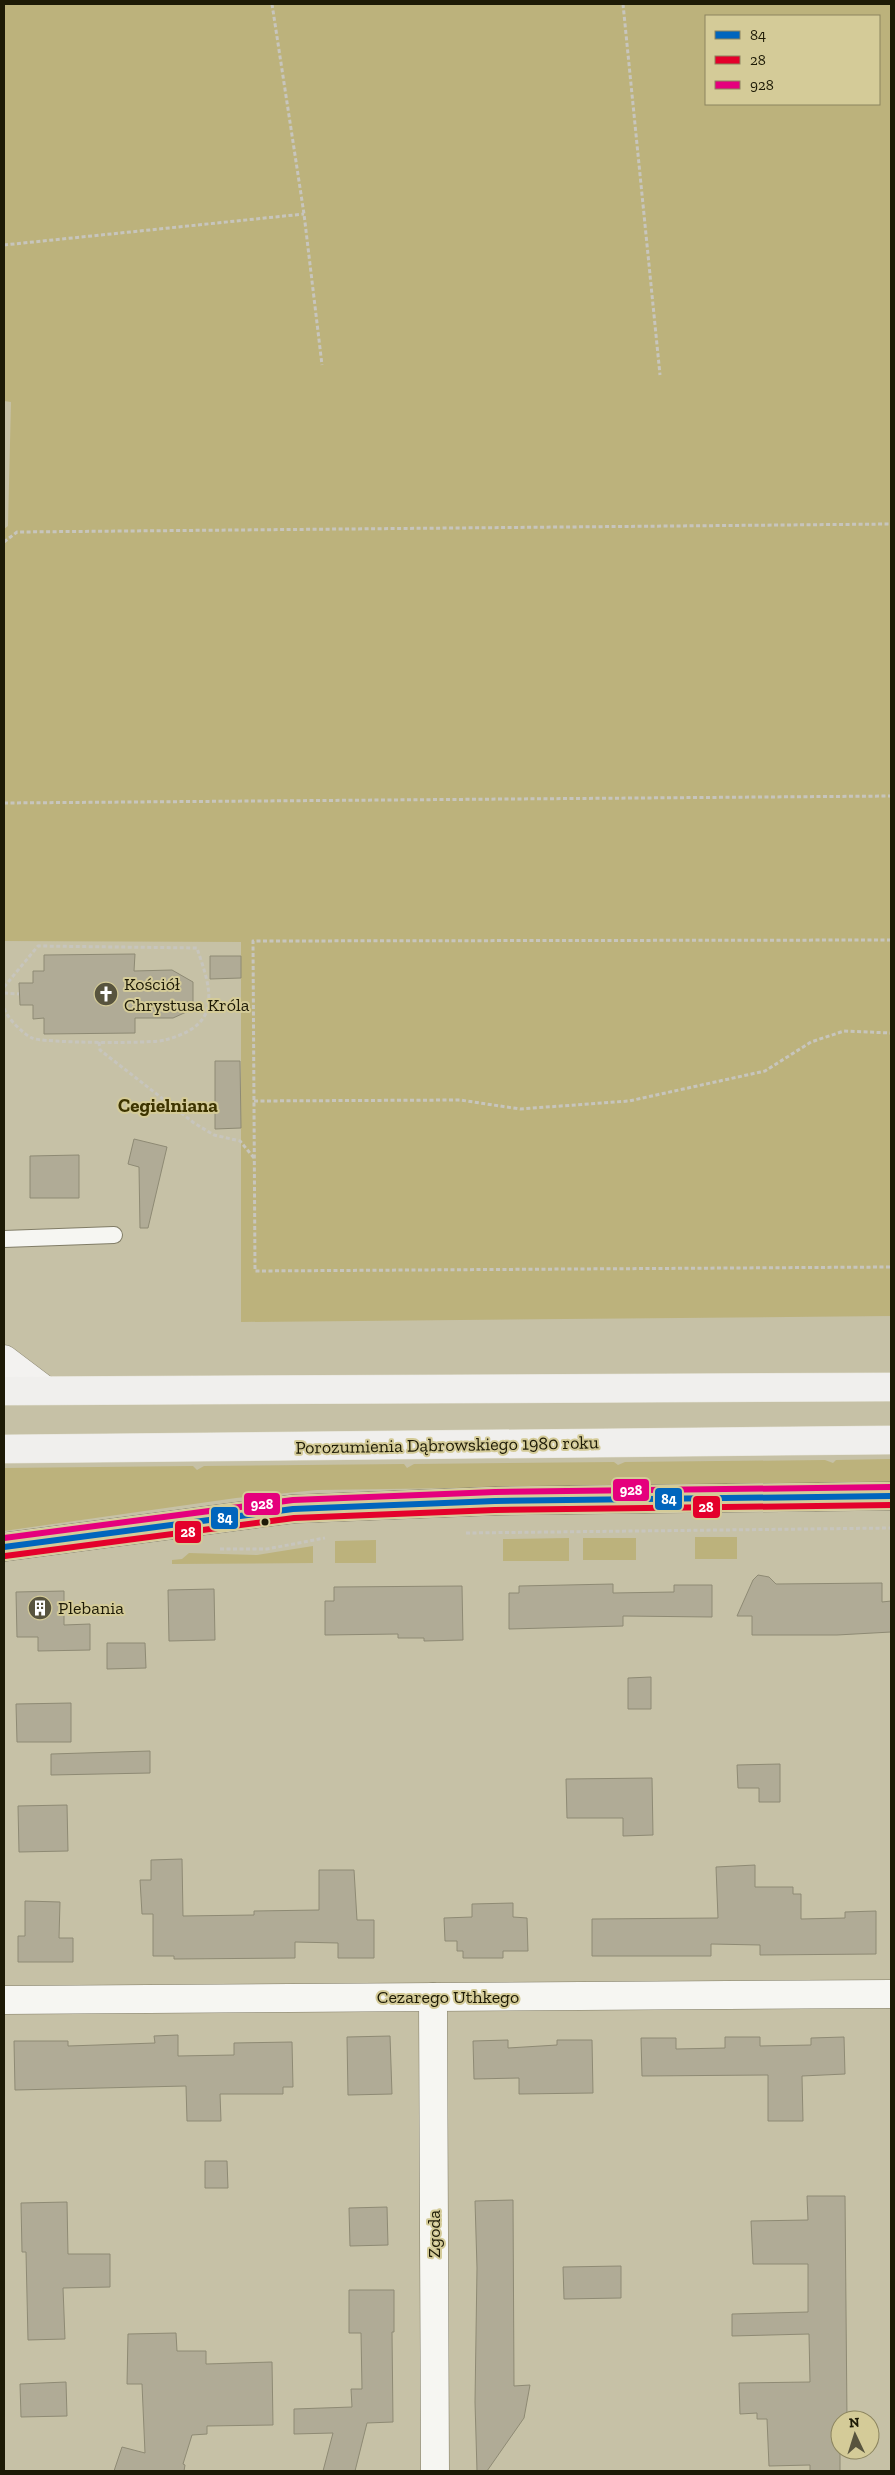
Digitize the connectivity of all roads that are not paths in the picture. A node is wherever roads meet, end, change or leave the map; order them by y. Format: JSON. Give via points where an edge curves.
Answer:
{"nodes":[{"id":1,"x":114,"y":1235,"type":"dead end"},
{"id":2,"x":4,"y":1239,"type":"edge"},
{"id":3,"x":4,"y":1359,"type":"edge"},
{"id":4,"x":891,"y":1387,"type":"edge"},
{"id":5,"x":45,"y":1390,"type":"junction"},
{"id":6,"x":4,"y":1391,"type":"edge"},
{"id":7,"x":891,"y":1440,"type":"edge"},
{"id":8,"x":6,"y":1447,"type":"edge"},
{"id":9,"x":891,"y":1496,"type":"edge"},
{"id":10,"x":4,"y":1547,"type":"edge"},
{"id":11,"x":891,"y":1994,"type":"edge"},
{"id":12,"x":433,"y":1997,"type":"junction"},
{"id":13,"x":4,"y":2000,"type":"edge"},
{"id":14,"x":435,"y":2471,"type":"edge"}],
"edges":[{"from":1,"to":2,"type":"lane"},
{"from":3,"to":5,"type":"street"},
{"from":4,"to":5,"type":"main road"},
{"from":5,"to":6,"type":"main road"},
{"from":7,"to":8,"type":"main road","name":"Porozumienia Dąbrowskiego 1980 roku"},
{"from":9,"to":10,"type":"street","via":[[486,1501],[293,1508]]},
{"from":11,"to":12,"type":"street","name":"Cezarego Uthkego"},
{"from":12,"to":13,"type":"street","name":"Cezarego Uthkego"},
{"from":12,"to":14,"type":"street","name":"Zgoda"}]}
